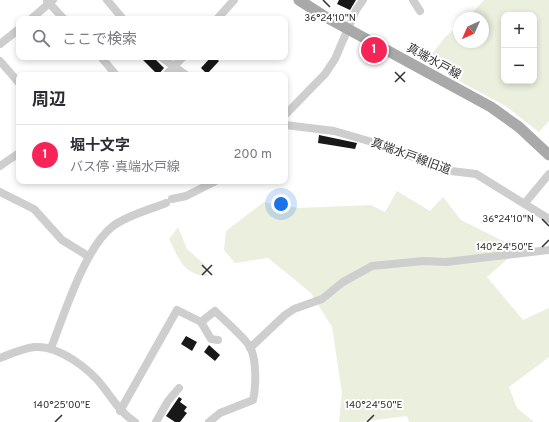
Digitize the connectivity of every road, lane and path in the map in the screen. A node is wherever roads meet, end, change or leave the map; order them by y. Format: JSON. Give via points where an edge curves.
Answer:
{"nodes":[{"id":1,"x":107,"y":0,"type":"edge"},
{"id":2,"x":234,"y":0,"type":"edge"},
{"id":3,"x":299,"y":0,"type":"edge"},
{"id":4,"x":363,"y":0,"type":"edge"},
{"id":5,"x":413,"y":0,"type":"edge"},
{"id":6,"x":49,"y":1,"type":"edge"},
{"id":7,"x":420,"y":11,"type":"dead end"},
{"id":8,"x":34,"y":16,"type":"edge"},
{"id":9,"x":62,"y":16,"type":"edge"},
{"id":10,"x":120,"y":16,"type":"edge"},
{"id":11,"x":220,"y":16,"type":"edge"},
{"id":12,"x":348,"y":29,"type":"junction"},
{"id":13,"x":16,"y":31,"type":"edge"},
{"id":14,"x":0,"y":44,"type":"edge"},
{"id":15,"x":104,"y":60,"type":"edge"},
{"id":16,"x":165,"y":60,"type":"edge"},
{"id":17,"x":180,"y":60,"type":"edge"},
{"id":18,"x":0,"y":61,"type":"edge"},
{"id":19,"x":174,"y":66,"type":"junction"},
{"id":20,"x":114,"y":72,"type":"edge"},
{"id":21,"x":169,"y":72,"type":"edge"},
{"id":22,"x":182,"y":72,"type":"edge"},
{"id":23,"x":16,"y":80,"type":"edge"},
{"id":24,"x":288,"y":111,"type":"edge"},
{"id":25,"x":288,"y":125,"type":"edge"},
{"id":26,"x":16,"y":155,"type":"edge"},
{"id":27,"x":549,"y":155,"type":"edge"},
{"id":28,"x":0,"y":166,"type":"edge"},
{"id":29,"x":549,"y":174,"type":"edge"},
{"id":30,"x":210,"y":184,"type":"edge"},
{"id":31,"x":0,"y":192,"type":"edge"},
{"id":32,"x":525,"y":203,"type":"junction"},
{"id":33,"x":549,"y":219,"type":"edge"},
{"id":34,"x":549,"y":250,"type":"edge"},
{"id":35,"x":88,"y":256,"type":"junction"},
{"id":36,"x":201,"y":322,"type":"junction"},
{"id":37,"x":218,"y":340,"type":"dead end"},
{"id":38,"x":50,"y":348,"type":"junction"},
{"id":39,"x":250,"y":348,"type":"junction"},
{"id":40,"x":0,"y":358,"type":"edge"},
{"id":41,"x":179,"y":388,"type":"dead end"},
{"id":42,"x":120,"y":411,"type":"junction"},
{"id":43,"x":135,"y":422,"type":"edge"},
{"id":44,"x":156,"y":422,"type":"edge"},
{"id":45,"x":208,"y":422,"type":"edge"}],
"edges":[{"from":1,"to":10,"type":"street"},
{"from":2,"to":11,"type":"street"},
{"from":3,"to":12,"type":"main road","name":"真端水戸線"},
{"from":4,"to":12,"type":"street"},
{"from":5,"to":7,"type":"street"},
{"from":6,"to":8,"type":"street"},
{"from":6,"to":9,"type":"street"},
{"from":12,"to":24,"type":"street","via":[[338,54],[325,74]]},
{"from":12,"to":27,"type":"main road","name":"真端水戸線","via":[[491,107],[519,127]]},
{"from":13,"to":14,"type":"street"},
{"from":15,"to":20,"type":"street"},
{"from":16,"to":19,"type":"street"},
{"from":17,"to":19,"type":"street"},
{"from":18,"to":23,"type":"street"},
{"from":19,"to":21,"type":"street"},
{"from":19,"to":22,"type":"street"},
{"from":25,"to":32,"type":"street","name":"真端水戸線旧道","via":[[334,131],[393,148],[443,170],[476,174]]},
{"from":26,"to":28,"type":"street"},
{"from":29,"to":32,"type":"street"},
{"from":30,"to":35,"type":"street","via":[[113,226],[98,240]]},
{"from":31,"to":35,"type":"street","via":[[34,209],[62,240]]},
{"from":32,"to":33,"type":"street","name":"真端水戸線旧道"},
{"from":34,"to":39,"type":"street","via":[[446,262],[423,261],[372,266],[343,282],[322,299],[285,315]]},
{"from":35,"to":38,"type":"street"},
{"from":36,"to":37,"type":"street","via":[[211,339]]},
{"from":36,"to":39,"type":"street","via":[[215,312]]},
{"from":36,"to":42,"type":"street","via":[[177,310]]},
{"from":38,"to":40,"type":"street","via":[[27,348]]},
{"from":38,"to":42,"type":"street","via":[[85,369],[103,387]]},
{"from":39,"to":45,"type":"street","via":[[255,372],[253,400],[220,413]]},
{"from":41,"to":44,"type":"street"},
{"from":42,"to":43,"type":"street"}]}
